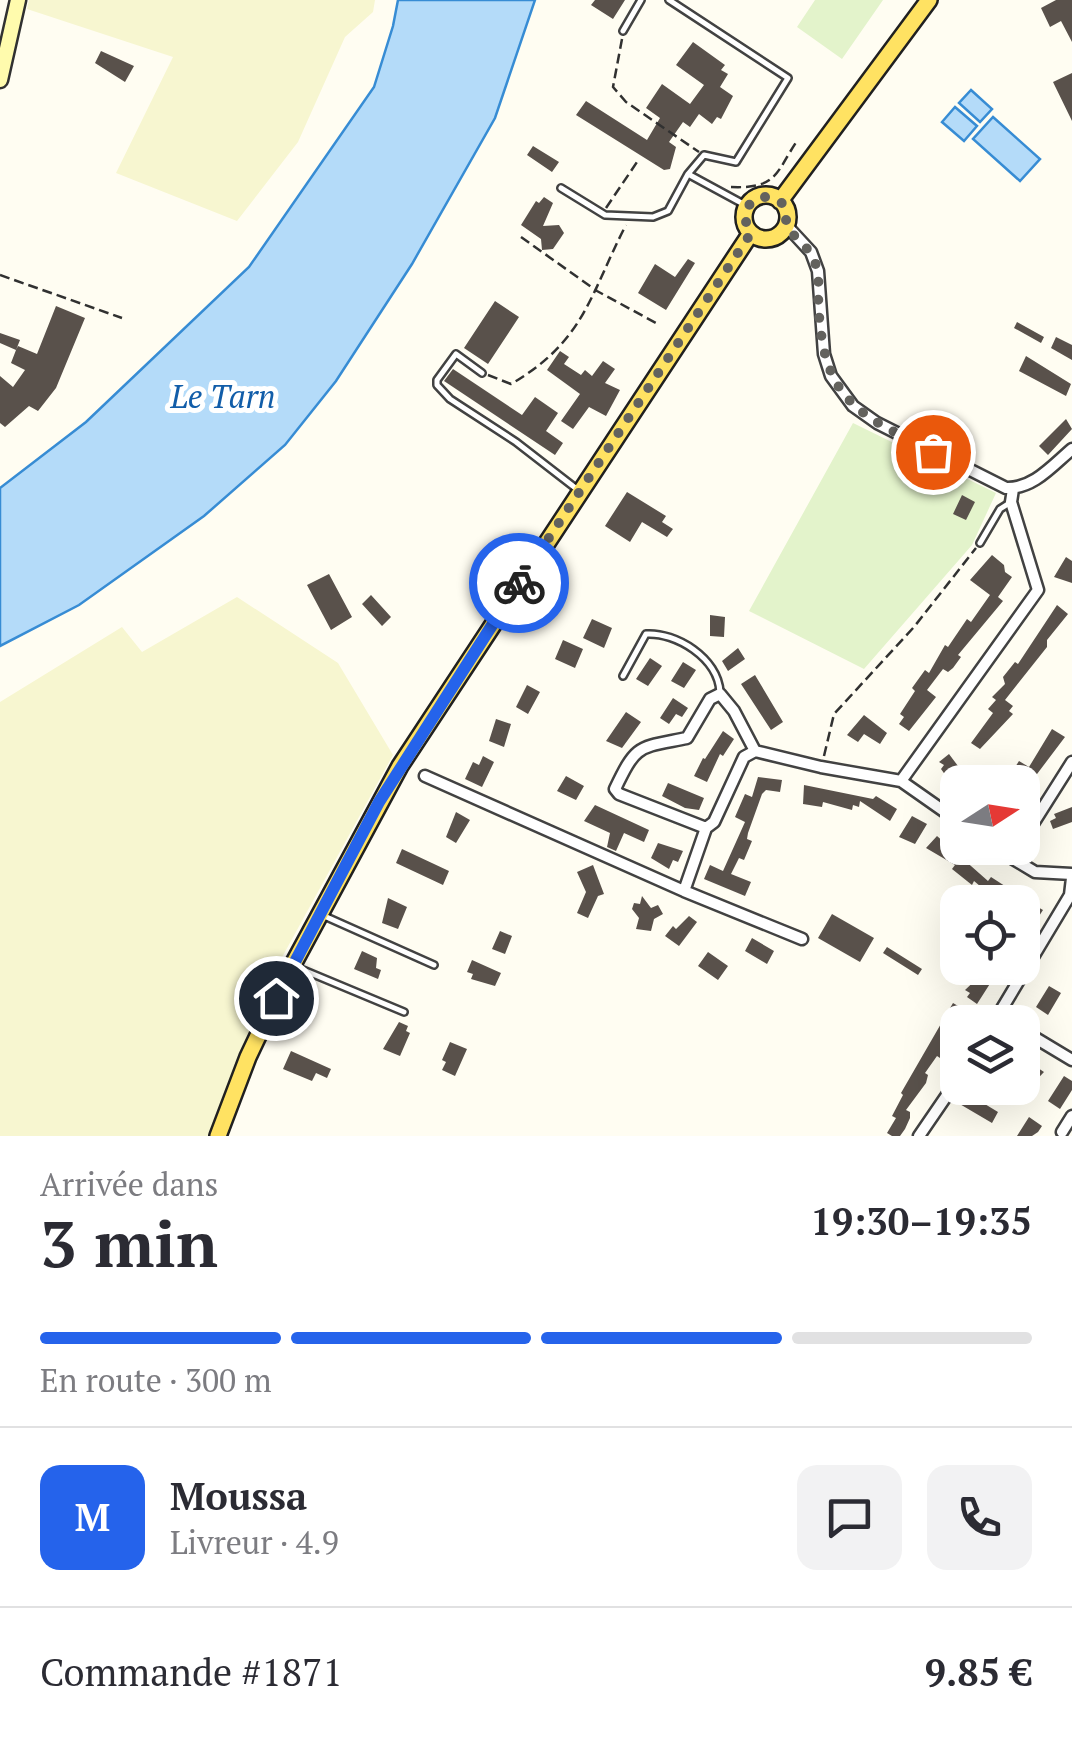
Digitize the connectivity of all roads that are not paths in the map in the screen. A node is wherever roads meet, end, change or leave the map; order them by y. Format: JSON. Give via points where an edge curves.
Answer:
{"nodes":[{"id":1,"x":18,"y":0,"type":"edge"},
{"id":2,"x":641,"y":0,"type":"edge"},
{"id":3,"x":669,"y":0,"type":"edge"},
{"id":4,"x":929,"y":0,"type":"edge"},
{"id":5,"x":622,"y":32,"type":"road end"},
{"id":6,"x":0,"y":80,"type":"edge"},
{"id":7,"x":688,"y":174,"type":"junction"},
{"id":8,"x":561,"y":188,"type":"dead end"},
{"id":9,"x":780,"y":201,"type":"junction"},
{"id":10,"x":746,"y":206,"type":"junction"},
{"id":11,"x":786,"y":224,"type":"junction"},
{"id":12,"x":751,"y":233,"type":"junction"},
{"id":13,"x":482,"y":372,"type":"road end"},
{"id":14,"x":1072,"y":450,"type":"edge"},
{"id":15,"x":1012,"y":488,"type":"junction"},
{"id":16,"x":580,"y":492,"type":"junction"},
{"id":17,"x":1011,"y":502,"type":"junction"},
{"id":18,"x":980,"y":543,"type":"road end"},
{"id":19,"x":623,"y":676,"type":"dead end"},
{"id":20,"x":720,"y":694,"type":"junction"},
{"id":21,"x":755,"y":751,"type":"junction"},
{"id":22,"x":1072,"y":762,"type":"edge"},
{"id":23,"x":424,"y":776,"type":"dead end"},
{"id":24,"x":901,"y":781,"type":"junction"},
{"id":25,"x":940,"y":808,"type":"edge"},
{"id":26,"x":1040,"y":813,"type":"edge"},
{"id":27,"x":706,"y":828,"type":"junction"},
{"id":28,"x":1021,"y":865,"type":"edge"},
{"id":29,"x":1072,"y":876,"type":"edge"},
{"id":30,"x":684,"y":891,"type":"junction"},
{"id":31,"x":318,"y":913,"type":"junction"},
{"id":32,"x":802,"y":939,"type":"dead end"},
{"id":33,"x":292,"y":965,"type":"junction"},
{"id":34,"x":434,"y":965,"type":"dead end"},
{"id":35,"x":1005,"y":1005,"type":"edge"},
{"id":36,"x":404,"y":1012,"type":"dead end"},
{"id":37,"x":1040,"y":1041,"type":"edge"},
{"id":38,"x":1072,"y":1060,"type":"edge"},
{"id":39,"x":940,"y":1105,"type":"edge"},
{"id":40,"x":1072,"y":1116,"type":"edge"},
{"id":41,"x":1062,"y":1132,"type":"dead end"},
{"id":42,"x":218,"y":1136,"type":"edge"},
{"id":43,"x":919,"y":1136,"type":"edge"}],
"edges":[{"from":1,"to":6,"type":"main road"},
{"from":2,"to":5,"type":"lane"},
{"from":3,"to":7,"type":"lane","via":[[788,78],[736,162],[704,155]]},
{"from":4,"to":9,"type":"main road"},
{"from":7,"to":8,"type":"lane","via":[[668,211],[654,217],[603,213]]},
{"from":7,"to":10,"type":"lane"},
{"from":9,"to":10,"type":"main road","via":[[764,195]]},
{"from":9,"to":11,"type":"main road"},
{"from":10,"to":12,"type":"main road"},
{"from":11,"to":12,"type":"main road","via":[[771,238]]},
{"from":11,"to":15,"type":"street","via":[[812,252],[824,354],[853,406]]},
{"from":12,"to":16,"type":"main road"},
{"from":13,"to":16,"type":"lane","via":[[456,354],[438,386]]},
{"from":14,"to":15,"type":"street","via":[[1033,482]]},
{"from":15,"to":17,"type":"street"},
{"from":16,"to":31,"type":"main road","via":[[418,738]]},
{"from":17,"to":18,"type":"lane","via":[[1000,508]]},
{"from":17,"to":24,"type":"street","via":[[1038,590]]},
{"from":19,"to":20,"type":"lane","via":[[646,634],[662,633],[702,658],[720,682]]},
{"from":20,"to":21,"type":"street"},
{"from":20,"to":27,"type":"street","via":[[687,738],[642,747],[631,756],[614,790]]},
{"from":21,"to":24,"type":"street"},
{"from":21,"to":27,"type":"street","via":[[744,758]]},
{"from":22,"to":26,"type":"street"},
{"from":23,"to":30,"type":"street"},
{"from":24,"to":25,"type":"street"},
{"from":27,"to":30,"type":"street"},
{"from":28,"to":29,"type":"street"},
{"from":29,"to":35,"type":"street","via":[[1070,895]]},
{"from":30,"to":32,"type":"street"},
{"from":31,"to":33,"type":"main road"},
{"from":31,"to":34,"type":"lane"},
{"from":33,"to":36,"type":"lane"},
{"from":33,"to":42,"type":"main road"},
{"from":37,"to":38,"type":"street"},
{"from":39,"to":43,"type":"street"},
{"from":40,"to":41,"type":"street"}]}
